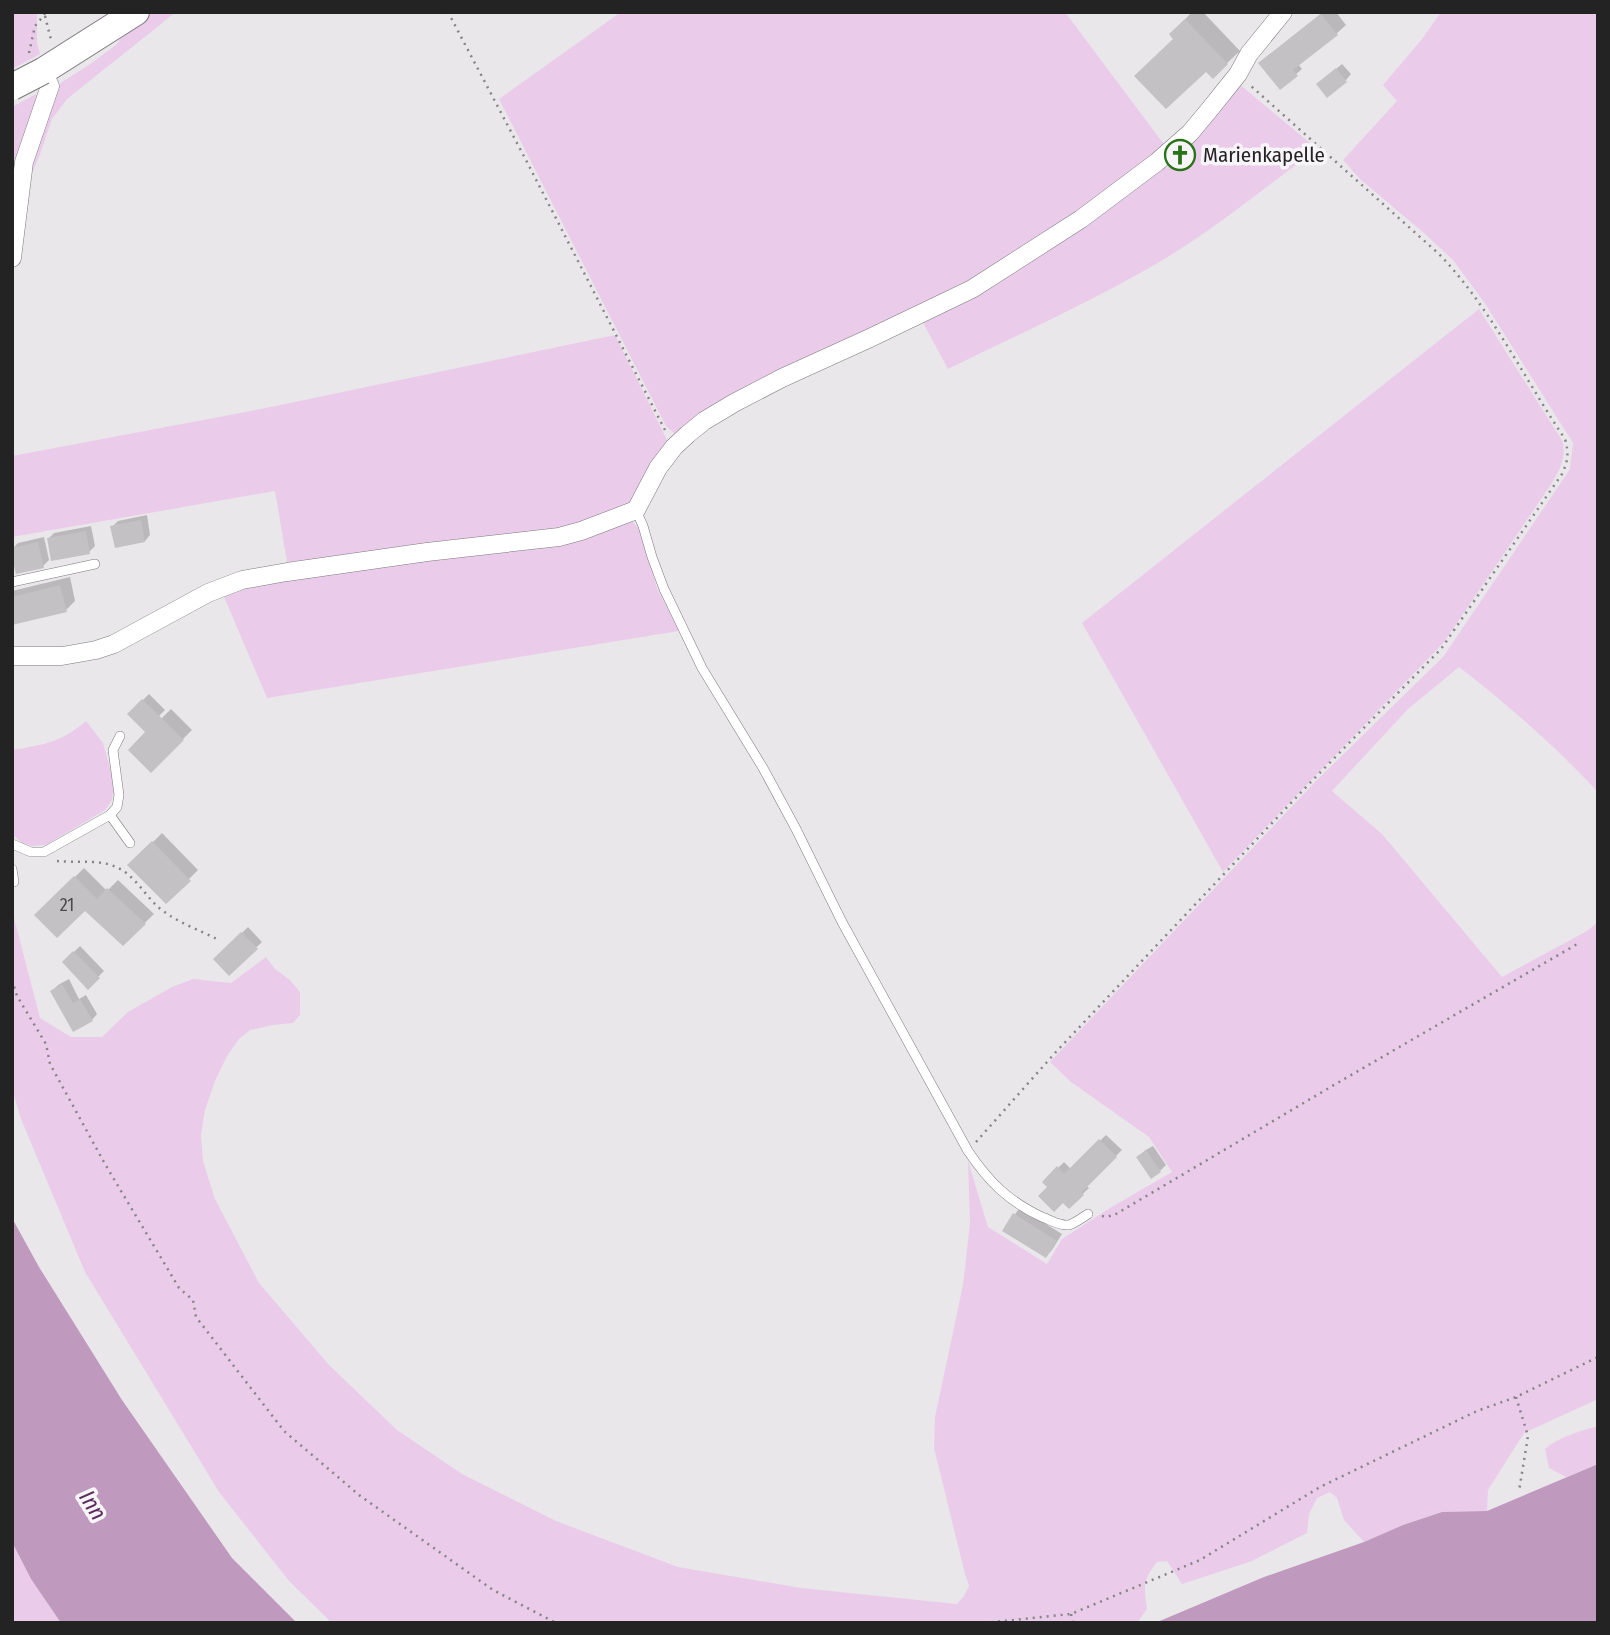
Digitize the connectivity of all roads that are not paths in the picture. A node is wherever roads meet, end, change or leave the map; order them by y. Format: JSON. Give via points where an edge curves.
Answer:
{"nodes":[{"id":1,"x":136,"y":12,"type":"edge"},
{"id":2,"x":1283,"y":12,"type":"edge"},
{"id":3,"x":52,"y":65,"type":"junction"},
{"id":4,"x":12,"y":87,"type":"edge"},
{"id":5,"x":12,"y":258,"type":"edge"},
{"id":6,"x":636,"y":510,"type":"junction"},
{"id":7,"x":95,"y":564,"type":"dead end"},
{"id":8,"x":12,"y":582,"type":"edge"},
{"id":9,"x":12,"y":656,"type":"edge"},
{"id":10,"x":120,"y":736,"type":"dead end"},
{"id":11,"x":110,"y":815,"type":"junction"},
{"id":12,"x":130,"y":843,"type":"dead end"},
{"id":13,"x":12,"y":844,"type":"edge"},
{"id":14,"x":12,"y":869,"type":"edge"},
{"id":15,"x":14,"y":882,"type":"edge"},
{"id":16,"x":1088,"y":1214,"type":"road end"}],
"edges":[{"from":1,"to":3,"type":"street"},
{"from":2,"to":6,"type":"street","via":[[1190,133],[1157,162],[1081,219],[972,289],[782,378],[704,421],[674,447]]},
{"from":3,"to":4,"type":"street","bridge":true},
{"from":3,"to":5,"type":"street","via":[[50,86],[24,162]]},
{"from":6,"to":9,"type":"street","via":[[559,537],[242,580],[96,650],[62,656]]},
{"from":6,"to":16,"type":"lane","via":[[664,589],[702,668],[768,778],[968,1151],[1000,1191],[1026,1209],[1061,1225],[1071,1225]]},
{"from":7,"to":8,"type":"lane"},
{"from":10,"to":11,"type":"lane","via":[[113,750],[119,795]]},
{"from":11,"to":12,"type":"lane"},
{"from":11,"to":13,"type":"lane","via":[[37,853]]},
{"from":14,"to":15,"type":"lane"}]}
